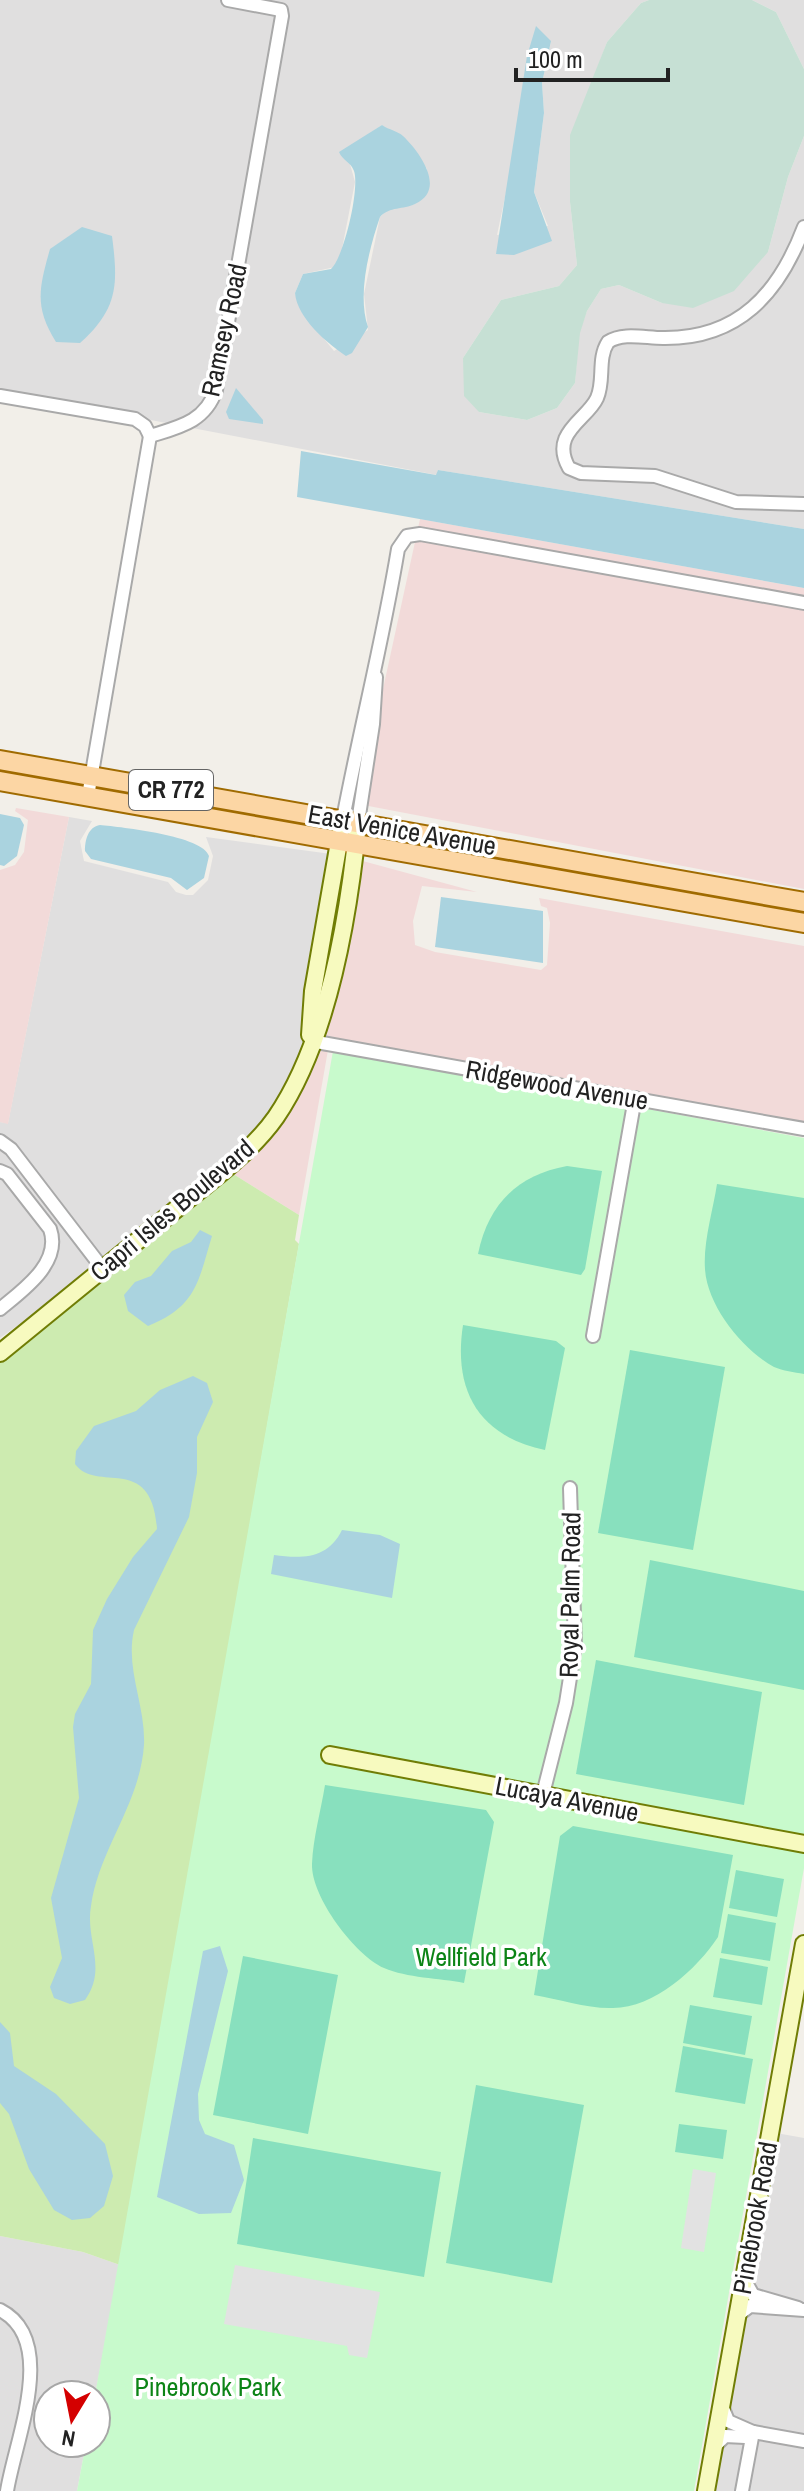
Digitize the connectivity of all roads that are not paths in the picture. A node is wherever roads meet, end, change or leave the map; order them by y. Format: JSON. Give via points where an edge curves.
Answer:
{"nodes":[{"id":1,"x":228,"y":0,"type":"edge"},
{"id":2,"x":804,"y":227,"type":"edge"},
{"id":3,"x":0,"y":396,"type":"edge"},
{"id":4,"x":150,"y":436,"type":"junction"},
{"id":5,"x":804,"y":504,"type":"edge"},
{"id":6,"x":804,"y":603,"type":"edge"},
{"id":7,"x":0,"y":760,"type":"edge"},
{"id":8,"x":92,"y":776,"type":"junction"},
{"id":9,"x":0,"y":781,"type":"edge"},
{"id":10,"x":88,"y":796,"type":"junction"},
{"id":11,"x":350,"y":820,"type":"junction"},
{"id":12,"x":348,"y":842,"type":"junction"},
{"id":13,"x":554,"y":879,"type":"junction"},
{"id":14,"x":683,"y":880,"type":"junction"},
{"id":15,"x":767,"y":895,"type":"junction"},
{"id":16,"x":668,"y":899,"type":"junction"},
{"id":17,"x":804,"y":902,"type":"edge"},
{"id":18,"x":804,"y":923,"type":"edge"},
{"id":19,"x":311,"y":1041,"type":"junction"},
{"id":20,"x":635,"y":1098,"type":"junction"},
{"id":21,"x":804,"y":1129,"type":"edge"},
{"id":22,"x":0,"y":1141,"type":"edge"},
{"id":23,"x":0,"y":1171,"type":"edge"},
{"id":24,"x":103,"y":1269,"type":"junction"},
{"id":25,"x":0,"y":1309,"type":"edge"},
{"id":26,"x":593,"y":1336,"type":"dead end"},
{"id":27,"x":0,"y":1353,"type":"edge"},
{"id":28,"x":570,"y":1488,"type":"dead end"},
{"id":29,"x":330,"y":1755,"type":"dead end"},
{"id":30,"x":543,"y":1794,"type":"junction"},
{"id":31,"x":804,"y":1844,"type":"edge"},
{"id":32,"x":804,"y":1944,"type":"edge"},
{"id":33,"x":744,"y":2279,"type":"junction"},
{"id":34,"x":0,"y":2310,"type":"edge"},
{"id":35,"x":802,"y":2310,"type":"edge"},
{"id":36,"x":738,"y":2315,"type":"junction"},
{"id":37,"x":722,"y":2405,"type":"junction"},
{"id":38,"x":753,"y":2432,"type":"junction"},
{"id":39,"x":804,"y":2441,"type":"edge"},
{"id":40,"x":714,"y":2447,"type":"junction"},
{"id":41,"x":7,"y":2491,"type":"edge"},
{"id":42,"x":706,"y":2491,"type":"edge"},
{"id":43,"x":742,"y":2491,"type":"edge"}],
"edges":[{"from":1,"to":4,"type":"street","name":"Ramsey Road","via":[[281,10],[282,16],[216,390],[195,420]]},
{"from":2,"to":5,"type":"street","via":[[779,283],[744,315],[692,335],[620,336],[608,342],[598,395],[571,426],[565,456],[569,468],[581,473],[646,475],[727,500]]},
{"from":3,"to":4,"type":"street","via":[[135,419]]},
{"from":4,"to":8,"type":"street"},
{"from":6,"to":11,"type":"street","via":[[416,534],[404,538]]},
{"from":7,"to":8,"type":"main road","name":"East Venice Avenue","number":"CR 772"},
{"from":8,"to":10,"type":"street"},
{"from":8,"to":11,"type":"main road","name":"East Venice Avenue","number":"CR 772"},
{"from":9,"to":10,"type":"main road","name":"East Venice Avenue","number":"CR 772"},
{"from":10,"to":12,"type":"main road","name":"East Venice Avenue","number":"CR 772"},
{"from":11,"to":12,"type":"street","name":"Capri Isles Boulevard"},
{"from":11,"to":14,"type":"main road","name":"East Venice Avenue","number":"CR 772"},
{"from":12,"to":13,"type":"main road","name":"East Venice Avenue","number":"CR 772"},
{"from":12,"to":19,"type":"street","name":"Capri Isles Boulevard","via":[[313,991]]},
{"from":13,"to":14,"type":"main road","via":[[579,876],[660,890]]},
{"from":13,"to":16,"type":"main road","name":"East Venice Avenue","number":"CR 772"},
{"from":14,"to":15,"type":"main road","name":"East Venice Avenue","number":"CR 772"},
{"from":15,"to":16,"type":"main road","via":[[685,894]]},
{"from":15,"to":17,"type":"main road","name":"East Venice Avenue","number":"CR 772"},
{"from":16,"to":18,"type":"main road","name":"East Venice Avenue","number":"CR 772"},
{"from":19,"to":20,"type":"street","name":"Ridgewood Avenue"},
{"from":19,"to":24,"type":"street","name":"Capri Isles Boulevard","via":[[290,1093],[256,1140]]},
{"from":20,"to":21,"type":"street","name":"Ridgewood Avenue"},
{"from":20,"to":26,"type":"street"},
{"from":22,"to":24,"type":"street"},
{"from":23,"to":25,"type":"street","via":[[50,1229],[53,1240],[45,1265]]},
{"from":24,"to":27,"type":"street","name":"Capri Isles Boulevard"},
{"from":28,"to":30,"type":"street","name":"Royal Palm Road","via":[[575,1646]]},
{"from":29,"to":30,"type":"street","name":"Lucaya Avenue"},
{"from":30,"to":31,"type":"street","name":"Lucaya Avenue"},
{"from":32,"to":33,"type":"street","name":"Pinebrook Road"},
{"from":33,"to":35,"type":"street","via":[[753,2295]]},
{"from":33,"to":36,"type":"street","name":"Pinebrook Road"},
{"from":34,"to":41,"type":"street","via":[[22,2329],[32,2359]]},
{"from":35,"to":36,"type":"street","via":[[750,2306]]},
{"from":36,"to":37,"type":"street","name":"Pinebrook Road"},
{"from":37,"to":38,"type":"street","via":[[728,2421]]},
{"from":37,"to":40,"type":"street","name":"Pinebrook Road"},
{"from":38,"to":39,"type":"street"},
{"from":38,"to":40,"type":"street","via":[[725,2436]]},
{"from":38,"to":43,"type":"street"},
{"from":40,"to":42,"type":"street","name":"Pinebrook Road"}]}
